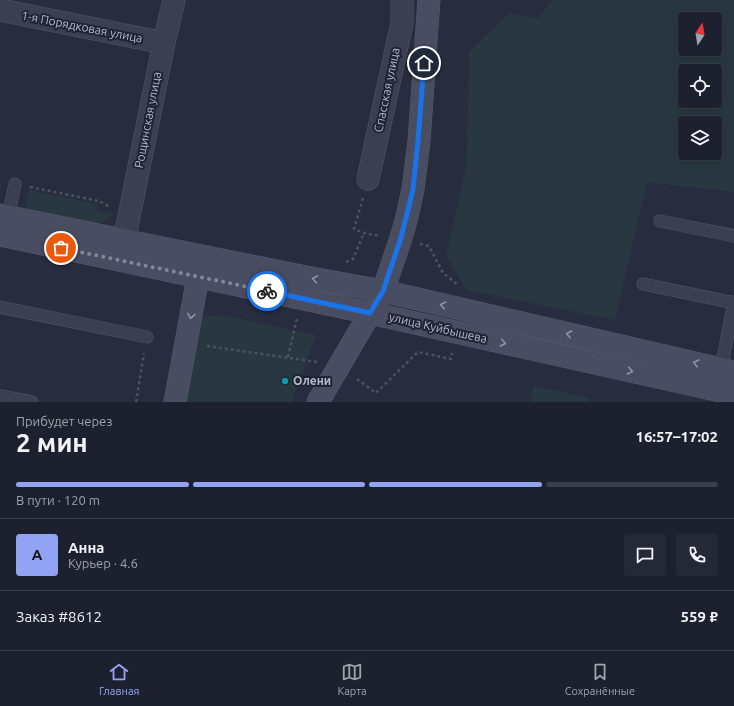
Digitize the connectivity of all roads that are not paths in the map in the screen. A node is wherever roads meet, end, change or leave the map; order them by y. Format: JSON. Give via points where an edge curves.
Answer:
{"nodes":[{"id":1,"x":174,"y":0,"type":"edge"},
{"id":2,"x":402,"y":0,"type":"edge"},
{"id":3,"x":429,"y":0,"type":"edge"},
{"id":4,"x":0,"y":10,"type":"edge"},
{"id":5,"x":164,"y":43,"type":"junction"},
{"id":6,"x":368,"y":179,"type":"road end"},
{"id":7,"x":15,"y":184,"type":"dead end"},
{"id":8,"x":660,"y":221,"type":"dead end"},
{"id":9,"x":3,"y":222,"type":"edge"},
{"id":10,"x":734,"y":236,"type":"edge"},
{"id":11,"x":124,"y":241,"type":"junction"},
{"id":12,"x":198,"y":277,"type":"junction"},
{"id":13,"x":644,"y":284,"type":"dead end"},
{"id":14,"x":383,"y":291,"type":"junction"},
{"id":15,"x":734,"y":303,"type":"edge"},
{"id":16,"x":0,"y":307,"type":"edge"},
{"id":17,"x":370,"y":313,"type":"junction"},
{"id":18,"x":147,"y":337,"type":"road end"},
{"id":19,"x":728,"y":370,"type":"edge"},
{"id":20,"x":734,"y":394,"type":"edge"},
{"id":21,"x":0,"y":396,"type":"edge"},
{"id":22,"x":32,"y":402,"type":"edge"},
{"id":23,"x":175,"y":402,"type":"edge"},
{"id":24,"x":318,"y":402,"type":"edge"}],
"edges":[{"from":1,"to":5,"type":"street","name":"Рощинская улица"},
{"from":2,"to":6,"type":"street","name":"Спасская улица","via":[[402,24]]},
{"from":3,"to":14,"type":"main road","via":[[413,189],[406,221]]},
{"from":4,"to":5,"type":"street","name":"1-я Порядковая улица"},
{"from":5,"to":11,"type":"street","name":"Рощинская улица"},
{"from":7,"to":9,"type":"lane"},
{"from":8,"to":10,"type":"lane"},
{"from":9,"to":11,"type":"main road","name":"улица Куйбышева"},
{"from":9,"to":12,"type":"main road","name":"улица Куйбышева"},
{"from":14,"to":11,"type":"main road","name":"улица Куйбышева","one_way":true},
{"from":12,"to":17,"type":"main road","name":"улица Куйбышева"},
{"from":12,"to":23,"type":"main road","one_way":true},
{"from":13,"to":15,"type":"lane"},
{"from":14,"to":17,"type":"main road"},
{"from":19,"to":14,"type":"main road","name":"улица Куйбышева","one_way":true},
{"from":15,"to":19,"type":"lane"},
{"from":16,"to":18,"type":"lane"},
{"from":17,"to":20,"type":"main road","name":"улица Куйбышева","one_way":true},
{"from":17,"to":24,"type":"main road"},
{"from":21,"to":22,"type":"lane"}]}
